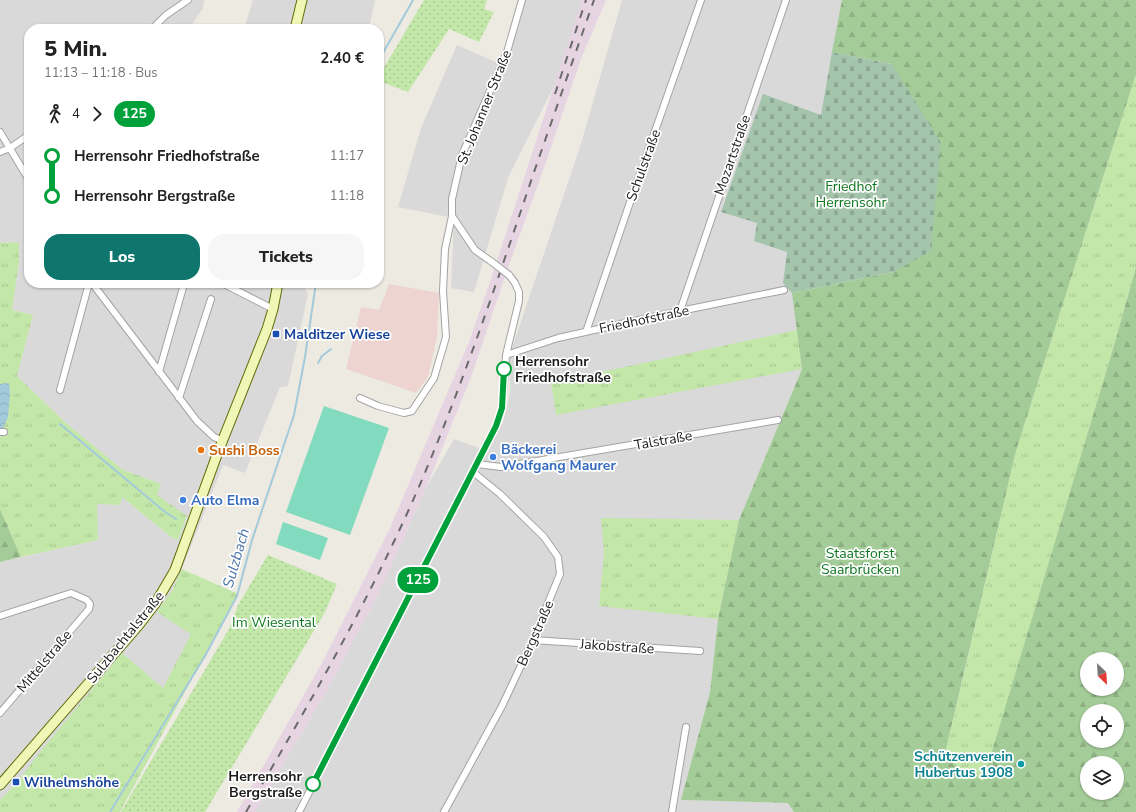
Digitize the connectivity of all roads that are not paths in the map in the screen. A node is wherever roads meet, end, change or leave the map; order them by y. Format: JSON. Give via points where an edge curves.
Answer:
{"nodes":[{"id":1,"x":188,"y":0,"type":"edge"},
{"id":2,"x":302,"y":0,"type":"edge"},
{"id":3,"x":522,"y":0,"type":"edge"},
{"id":4,"x":701,"y":0,"type":"edge"},
{"id":5,"x":786,"y":0,"type":"edge"},
{"id":6,"x":157,"y":24,"type":"edge"},
{"id":7,"x":296,"y":24,"type":"edge"},
{"id":8,"x":0,"y":132,"type":"edge"},
{"id":9,"x":24,"y":138,"type":"edge"},
{"id":10,"x":10,"y":148,"type":"junction"},
{"id":11,"x":0,"y":152,"type":"edge"},
{"id":12,"x":24,"y":172,"type":"edge"},
{"id":13,"x":452,"y":216,"type":"junction"},
{"id":14,"x":88,"y":288,"type":"edge"},
{"id":15,"x":96,"y":288,"type":"edge"},
{"id":16,"x":183,"y":288,"type":"edge"},
{"id":17,"x":231,"y":288,"type":"edge"},
{"id":18,"x":277,"y":288,"type":"edge"},
{"id":19,"x":784,"y":290,"type":"dead end"},
{"id":20,"x":211,"y":299,"type":"dead end"},
{"id":21,"x":273,"y":310,"type":"junction"},
{"id":22,"x":680,"y":311,"type":"junction"},
{"id":23,"x":586,"y":332,"type":"junction"},
{"id":24,"x":506,"y":355,"type":"junction"},
{"id":25,"x":159,"y":372,"type":"junction"},
{"id":26,"x":60,"y":390,"type":"dead end"},
{"id":27,"x":179,"y":398,"type":"junction"},
{"id":28,"x":360,"y":398,"type":"dead end"},
{"id":29,"x":778,"y":420,"type":"dead end"},
{"id":30,"x":223,"y":441,"type":"junction"},
{"id":31,"x":477,"y":464,"type":"junction"},
{"id":32,"x":473,"y":472,"type":"junction"},
{"id":33,"x":0,"y":616,"type":"edge"},
{"id":34,"x":533,"y":640,"type":"junction"},
{"id":35,"x":700,"y":651,"type":"dead end"},
{"id":36,"x":0,"y":713,"type":"edge"},
{"id":37,"x":686,"y":727,"type":"dead end"},
{"id":38,"x":0,"y":785,"type":"edge"},
{"id":39,"x":299,"y":812,"type":"edge"},
{"id":40,"x":444,"y":812,"type":"edge"},
{"id":41,"x":672,"y":812,"type":"edge"}],
"edges":[{"from":1,"to":6,"type":"street"},
{"from":2,"to":7,"type":"main road"},
{"from":3,"to":13,"type":"street","name":"St. Johanner Straße","via":[[507,52],[462,155],[453,190]]},
{"from":4,"to":23,"type":"street","name":"Schulstraße"},
{"from":5,"to":22,"type":"street","name":"Mozartstraße"},
{"from":8,"to":10,"type":"street"},
{"from":9,"to":10,"type":"street"},
{"from":10,"to":11,"type":"street"},
{"from":10,"to":12,"type":"street"},
{"from":13,"to":24,"type":"street","bridge":true,"via":[[475,250],[509,275],[515,283],[519,301]]},
{"from":13,"to":28,"type":"street","name":"St. Johanner Straße","via":[[445,250],[443,291],[446,337],[434,378],[412,411],[404,413]]},
{"from":14,"to":26,"type":"street"},
{"from":15,"to":25,"type":"street"},
{"from":16,"to":25,"type":"street"},
{"from":17,"to":21,"type":"street"},
{"from":18,"to":21,"type":"main road","name":"Sulzbachtalstraße"},
{"from":19,"to":22,"type":"street","name":"Friedhofstraße"},
{"from":20,"to":27,"type":"street"},
{"from":21,"to":30,"type":"main road","name":"Sulzbachtalstraße"},
{"from":22,"to":23,"type":"street","name":"Friedhofstraße"},
{"from":23,"to":24,"type":"street","name":"Friedhofstraße"},
{"from":24,"to":31,"type":"street","via":[[502,408]]},
{"from":25,"to":27,"type":"street"},
{"from":27,"to":30,"type":"street","via":[[204,429]]},
{"from":29,"to":31,"type":"street","name":"Talstraße","via":[[501,467]]},
{"from":30,"to":38,"type":"main road","name":"Sulzbachtalstraße","via":[[175,570],[158,599],[138,626]]},
{"from":31,"to":32,"type":"street"},
{"from":32,"to":34,"type":"street","name":"Bergstraße","via":[[500,494],[538,532],[558,557],[560,574]]},
{"from":32,"to":39,"type":"street"},
{"from":33,"to":36,"type":"street","name":"Mittelstraße","via":[[71,593],[90,604],[89,609]]},
{"from":34,"to":35,"type":"street","name":"Jakobstraße"},
{"from":34,"to":40,"type":"street","name":"Bergstraße","via":[[502,706]]},
{"from":37,"to":41,"type":"street"}]}
